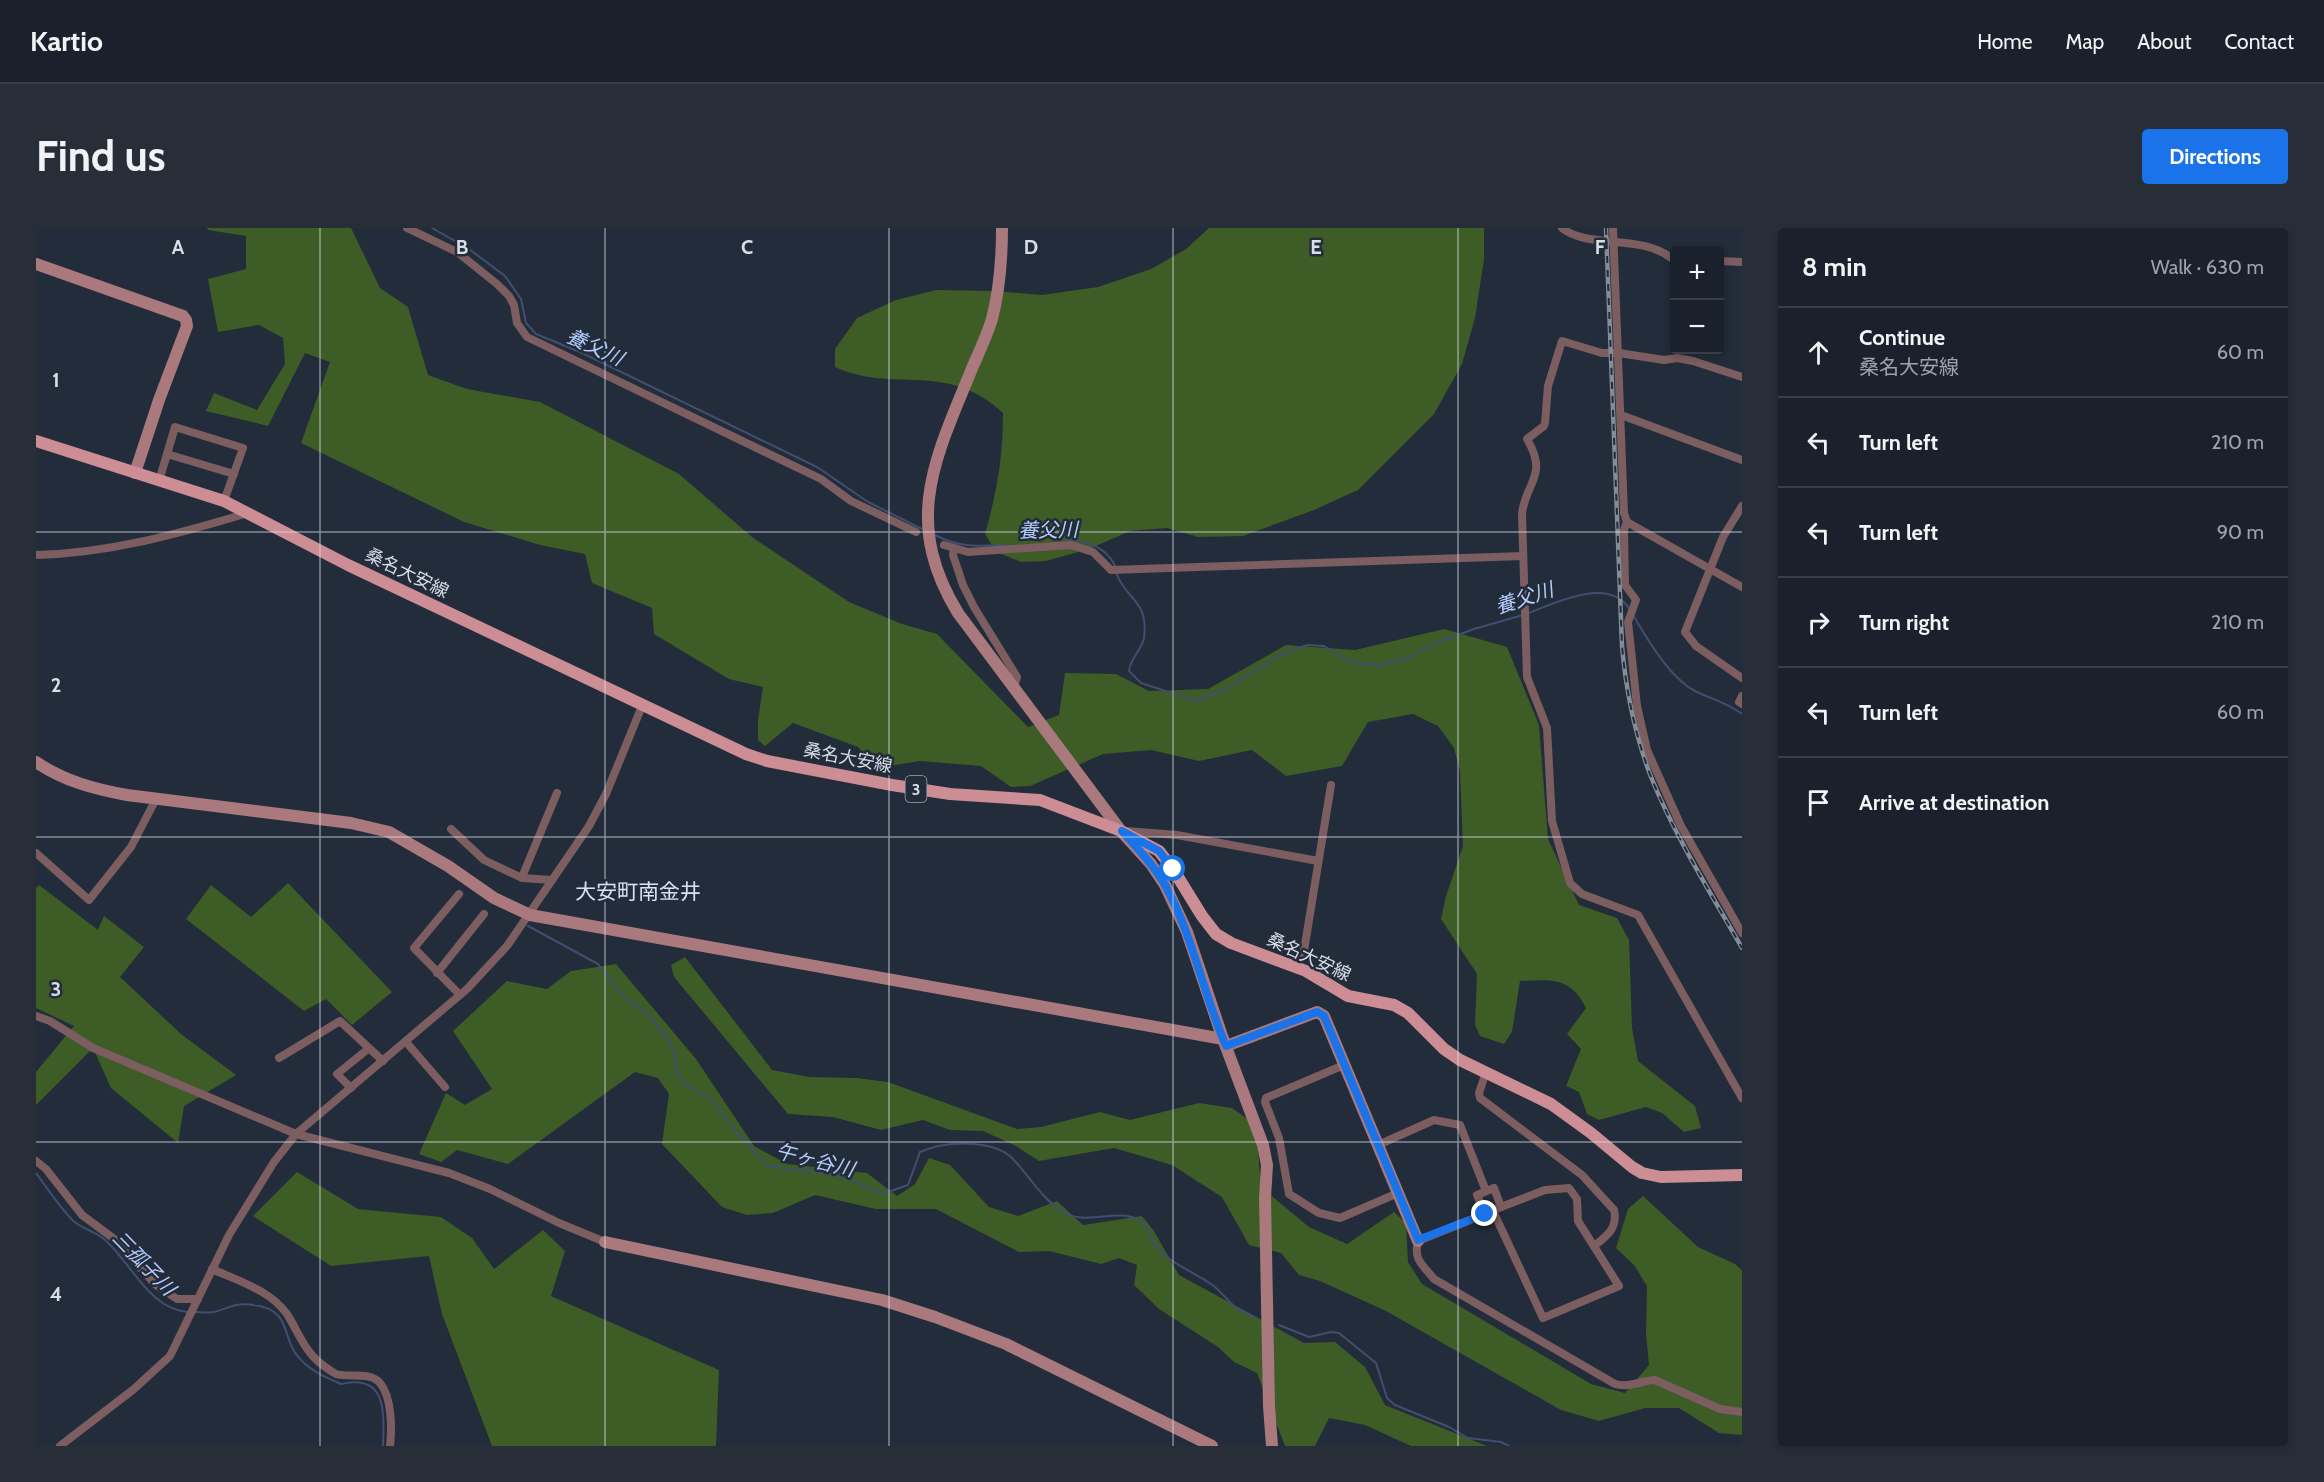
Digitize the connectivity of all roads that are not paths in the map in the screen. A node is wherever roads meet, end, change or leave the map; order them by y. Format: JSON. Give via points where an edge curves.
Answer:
{"nodes":[{"id":1,"x":407,"y":228,"type":"edge"},
{"id":2,"x":1002,"y":228,"type":"edge"},
{"id":3,"x":1562,"y":228,"type":"edge"},
{"id":4,"x":1613,"y":228,"type":"edge"},
{"id":5,"x":1614,"y":241,"type":"junction"},
{"id":6,"x":1670,"y":257,"type":"edge"},
{"id":7,"x":1724,"y":261,"type":"edge"},
{"id":8,"x":1742,"y":262,"type":"edge"},
{"id":9,"x":36,"y":264,"type":"edge"},
{"id":10,"x":1619,"y":353,"type":"junction"},
{"id":11,"x":1677,"y":354,"type":"edge"},
{"id":12,"x":1742,"y":376,"type":"edge"},
{"id":13,"x":1621,"y":416,"type":"junction"},
{"id":14,"x":36,"y":441,"type":"edge"},
{"id":15,"x":167,"y":454,"type":"junction"},
{"id":16,"x":1742,"y":460,"type":"edge"},
{"id":17,"x":135,"y":473,"type":"junction"},
{"id":18,"x":234,"y":474,"type":"junction"},
{"id":19,"x":159,"y":481,"type":"junction"},
{"id":20,"x":224,"y":501,"type":"junction"},
{"id":21,"x":1742,"y":506,"type":"edge"},
{"id":22,"x":248,"y":512,"type":"junction"},
{"id":23,"x":1627,"y":522,"type":"junction"},
{"id":24,"x":916,"y":532,"type":"dead end"},
{"id":25,"x":944,"y":545,"type":"dead end"},
{"id":26,"x":954,"y":549,"type":"junction"},
{"id":27,"x":36,"y":555,"type":"edge"},
{"id":28,"x":1523,"y":556,"type":"junction"},
{"id":29,"x":1709,"y":568,"type":"junction"},
{"id":30,"x":1742,"y":587,"type":"edge"},
{"id":31,"x":1742,"y":678,"type":"edge"},
{"id":32,"x":1011,"y":684,"type":"junction"},
{"id":33,"x":1742,"y":696,"type":"edge"},
{"id":34,"x":1742,"y":704,"type":"edge"},
{"id":35,"x":642,"y":706,"type":"junction"},
{"id":36,"x":36,"y":762,"type":"edge"},
{"id":37,"x":1331,"y":785,"type":"dead end"},
{"id":38,"x":557,"y":793,"type":"dead end"},
{"id":39,"x":156,"y":799,"type":"junction"},
{"id":40,"x":451,"y":829,"type":"dead end"},
{"id":41,"x":1122,"y":831,"type":"junction"},
{"id":42,"x":36,"y":853,"type":"edge"},
{"id":43,"x":1318,"y":861,"type":"junction"},
{"id":44,"x":522,"y":877,"type":"junction"},
{"id":45,"x":552,"y":880,"type":"junction"},
{"id":46,"x":459,"y":894,"type":"dead end"},
{"id":47,"x":483,"y":915,"type":"dead end"},
{"id":48,"x":530,"y":915,"type":"junction"},
{"id":49,"x":1742,"y":933,"type":"edge"},
{"id":50,"x":1292,"y":965,"type":"junction"},
{"id":51,"x":437,"y":973,"type":"junction"},
{"id":52,"x":460,"y":995,"type":"junction"},
{"id":53,"x":36,"y":1016,"type":"edge"},
{"id":54,"x":406,"y":1042,"type":"junction"},
{"id":55,"x":1225,"y":1043,"type":"junction"},
{"id":56,"x":368,"y":1049,"type":"junction"},
{"id":57,"x":279,"y":1058,"type":"dead end"},
{"id":58,"x":383,"y":1061,"type":"junction"},
{"id":59,"x":1344,"y":1065,"type":"junction"},
{"id":60,"x":1486,"y":1072,"type":"junction"},
{"id":61,"x":445,"y":1087,"type":"dead end"},
{"id":62,"x":351,"y":1088,"type":"junction"},
{"id":63,"x":1742,"y":1098,"type":"edge"},
{"id":64,"x":296,"y":1134,"type":"junction"},
{"id":65,"x":1378,"y":1145,"type":"junction"},
{"id":66,"x":36,"y":1161,"type":"edge"},
{"id":67,"x":1742,"y":1175,"type":"edge"},
{"id":68,"x":1486,"y":1191,"type":"junction"},
{"id":69,"x":1398,"y":1193,"type":"junction"},
{"id":70,"x":1493,"y":1211,"type":"junction"},
{"id":71,"x":1418,"y":1240,"type":"junction"},
{"id":72,"x":605,"y":1242,"type":"joint"},
{"id":73,"x":1594,"y":1246,"type":"junction"},
{"id":74,"x":212,"y":1269,"type":"junction"},
{"id":75,"x":197,"y":1302,"type":"junction"},
{"id":76,"x":1742,"y":1412,"type":"edge"},
{"id":77,"x":60,"y":1446,"type":"edge"},
{"id":78,"x":390,"y":1446,"type":"edge"},
{"id":79,"x":1212,"y":1446,"type":"edge"},
{"id":80,"x":1272,"y":1446,"type":"edge"}],
"edges":[{"from":1,"to":24,"type":"street","via":[[457,252],[497,284],[509,296],[517,323],[527,337],[820,479],[851,501]]},
{"from":2,"to":32,"type":"street","via":[[999,289],[986,334],[935,463],[928,492],[927,527],[933,560],[951,602]]},
{"from":3,"to":5,"type":"street","via":[[1572,235]]},
{"from":4,"to":5,"type":"street"},
{"from":5,"to":6,"type":"street","via":[[1638,244]]},
{"from":5,"to":10,"type":"street"},
{"from":7,"to":8,"type":"street"},
{"from":9,"to":17,"type":"street","via":[[186,320]]},
{"from":10,"to":11,"type":"street","via":[[1664,360]]},
{"from":10,"to":13,"type":"street"},
{"from":10,"to":28,"type":"street","via":[[1602,353],[1562,341],[1548,386],[1544,426],[1527,438],[1536,469],[1523,505]]},
{"from":11,"to":12,"type":"street"},
{"from":13,"to":16,"type":"street"},
{"from":13,"to":23,"type":"street"},
{"from":14,"to":17,"type":"main road","name":"桑名大安線","number":"3"},
{"from":15,"to":18,"type":"street"},
{"from":15,"to":18,"type":"street","via":[[175,427],[186,430],[243,448]]},
{"from":15,"to":19,"type":"street"},
{"from":17,"to":19,"type":"main road","name":"桑名大安線","number":"3"},
{"from":18,"to":20,"type":"street"},
{"from":19,"to":20,"type":"main road","name":"桑名大安線","number":"3"},
{"from":20,"to":22,"type":"main road","name":"桑名大安線","number":"3"},
{"from":21,"to":29,"type":"street"},
{"from":22,"to":27,"type":"street","via":[[139,543]]},
{"from":22,"to":35,"type":"main road","name":"桑名大安線","number":"3","via":[[348,565]]},
{"from":23,"to":29,"type":"street"},
{"from":23,"to":49,"type":"street","via":[[1625,585],[1636,600],[1629,618],[1631,665],[1647,750],[1681,826]]},
{"from":25,"to":26,"type":"street"},
{"from":26,"to":28,"type":"street","via":[[968,552],[1071,545],[1093,552],[1111,570]]},
{"from":26,"to":32,"type":"street","via":[[966,593],[1017,677]]},
{"from":28,"to":63,"type":"street","via":[[1527,677],[1547,728],[1552,821],[1570,883],[1582,894],[1638,915]]},
{"from":29,"to":30,"type":"street"},
{"from":29,"to":31,"type":"street","via":[[1685,632],[1696,646]]},
{"from":32,"to":41,"type":"street"},
{"from":33,"to":34,"type":"street"},
{"from":35,"to":41,"type":"main road","name":"桑名大安線","number":"3","via":[[766,761],[950,794],[1040,800]]},
{"from":35,"to":45,"type":"street","via":[[602,802]]},
{"from":36,"to":39,"type":"street","via":[[93,789]]},
{"from":37,"to":43,"type":"street"},
{"from":38,"to":44,"type":"street"},
{"from":39,"to":42,"type":"street","via":[[131,847],[89,900]]},
{"from":39,"to":48,"type":"street","via":[[351,823],[389,832],[494,898]]},
{"from":40,"to":44,"type":"street","via":[[484,860]]},
{"from":41,"to":43,"type":"street","via":[[1177,835]]},
{"from":41,"to":50,"type":"main road","name":"桑名大安線","number":"3","via":[[1159,851],[1216,934]]},
{"from":41,"to":55,"type":"street","via":[[1165,885],[1187,932]]},
{"from":43,"to":50,"type":"street","via":[[1303,957]]},
{"from":44,"to":45,"type":"street"},
{"from":45,"to":48,"type":"street"},
{"from":46,"to":51,"type":"street","via":[[414,948]]},
{"from":47,"to":51,"type":"street"},
{"from":48,"to":52,"type":"street","via":[[492,964]]},
{"from":48,"to":55,"type":"street"},
{"from":50,"to":60,"type":"main road","name":"桑名大安線","number":"3","via":[[1348,996],[1394,1005],[1408,1013],[1444,1049]]},
{"from":51,"to":52,"type":"street"},
{"from":52,"to":54,"type":"street"},
{"from":53,"to":64,"type":"street","via":[[93,1048]]},
{"from":54,"to":58,"type":"street"},
{"from":54,"to":61,"type":"street"},
{"from":55,"to":59,"type":"street","via":[[1317,1012],[1324,1016]]},
{"from":55,"to":80,"type":"street","via":[[1267,1165]]},
{"from":56,"to":57,"type":"street","via":[[339,1021]]},
{"from":56,"to":58,"type":"street"},
{"from":56,"to":62,"type":"street","via":[[337,1074]]},
{"from":58,"to":62,"type":"street"},
{"from":59,"to":65,"type":"street"},
{"from":59,"to":69,"type":"street","via":[[1266,1098],[1280,1138],[1289,1194],[1319,1213],[1340,1218]]},
{"from":60,"to":67,"type":"main road","name":"桑名大安線","number":"3","via":[[1551,1104],[1642,1173],[1672,1178]]},
{"from":60,"to":73,"type":"street","via":[[1480,1098],[1582,1175],[1614,1210],[1614,1226],[1609,1235]]},
{"from":62,"to":64,"type":"street"},
{"from":64,"to":72,"type":"street","via":[[449,1173]]},
{"from":64,"to":74,"type":"street","via":[[274,1162]]},
{"from":65,"to":68,"type":"street","via":[[1434,1120],[1460,1125]]},
{"from":65,"to":69,"type":"street"},
{"from":66,"to":75,"type":"street","via":[[82,1215],[113,1238],[156,1285],[177,1299]]},
{"from":68,"to":70,"type":"street","via":[[1494,1188]]},
{"from":68,"to":70,"type":"street","via":[[1477,1195]]},
{"from":69,"to":71,"type":"street"},
{"from":70,"to":71,"type":"street"},
{"from":70,"to":73,"type":"street","via":[[1545,1190],[1569,1188],[1577,1199],[1578,1221]]},
{"from":70,"to":73,"type":"street","via":[[1543,1317],[1619,1286]]},
{"from":71,"to":76,"type":"street","via":[[1418,1259],[1434,1279],[1614,1384],[1625,1387],[1655,1380],[1720,1409]]},
{"from":72,"to":79,"type":"street","via":[[882,1300],[935,1317],[1006,1344]]},
{"from":74,"to":75,"type":"street"},
{"from":74,"to":78,"type":"street","via":[[274,1301],[286,1313],[308,1351],[336,1374],[375,1378],[381,1383],[392,1425]]},
{"from":75,"to":77,"type":"street","via":[[163,1365]]}]}
